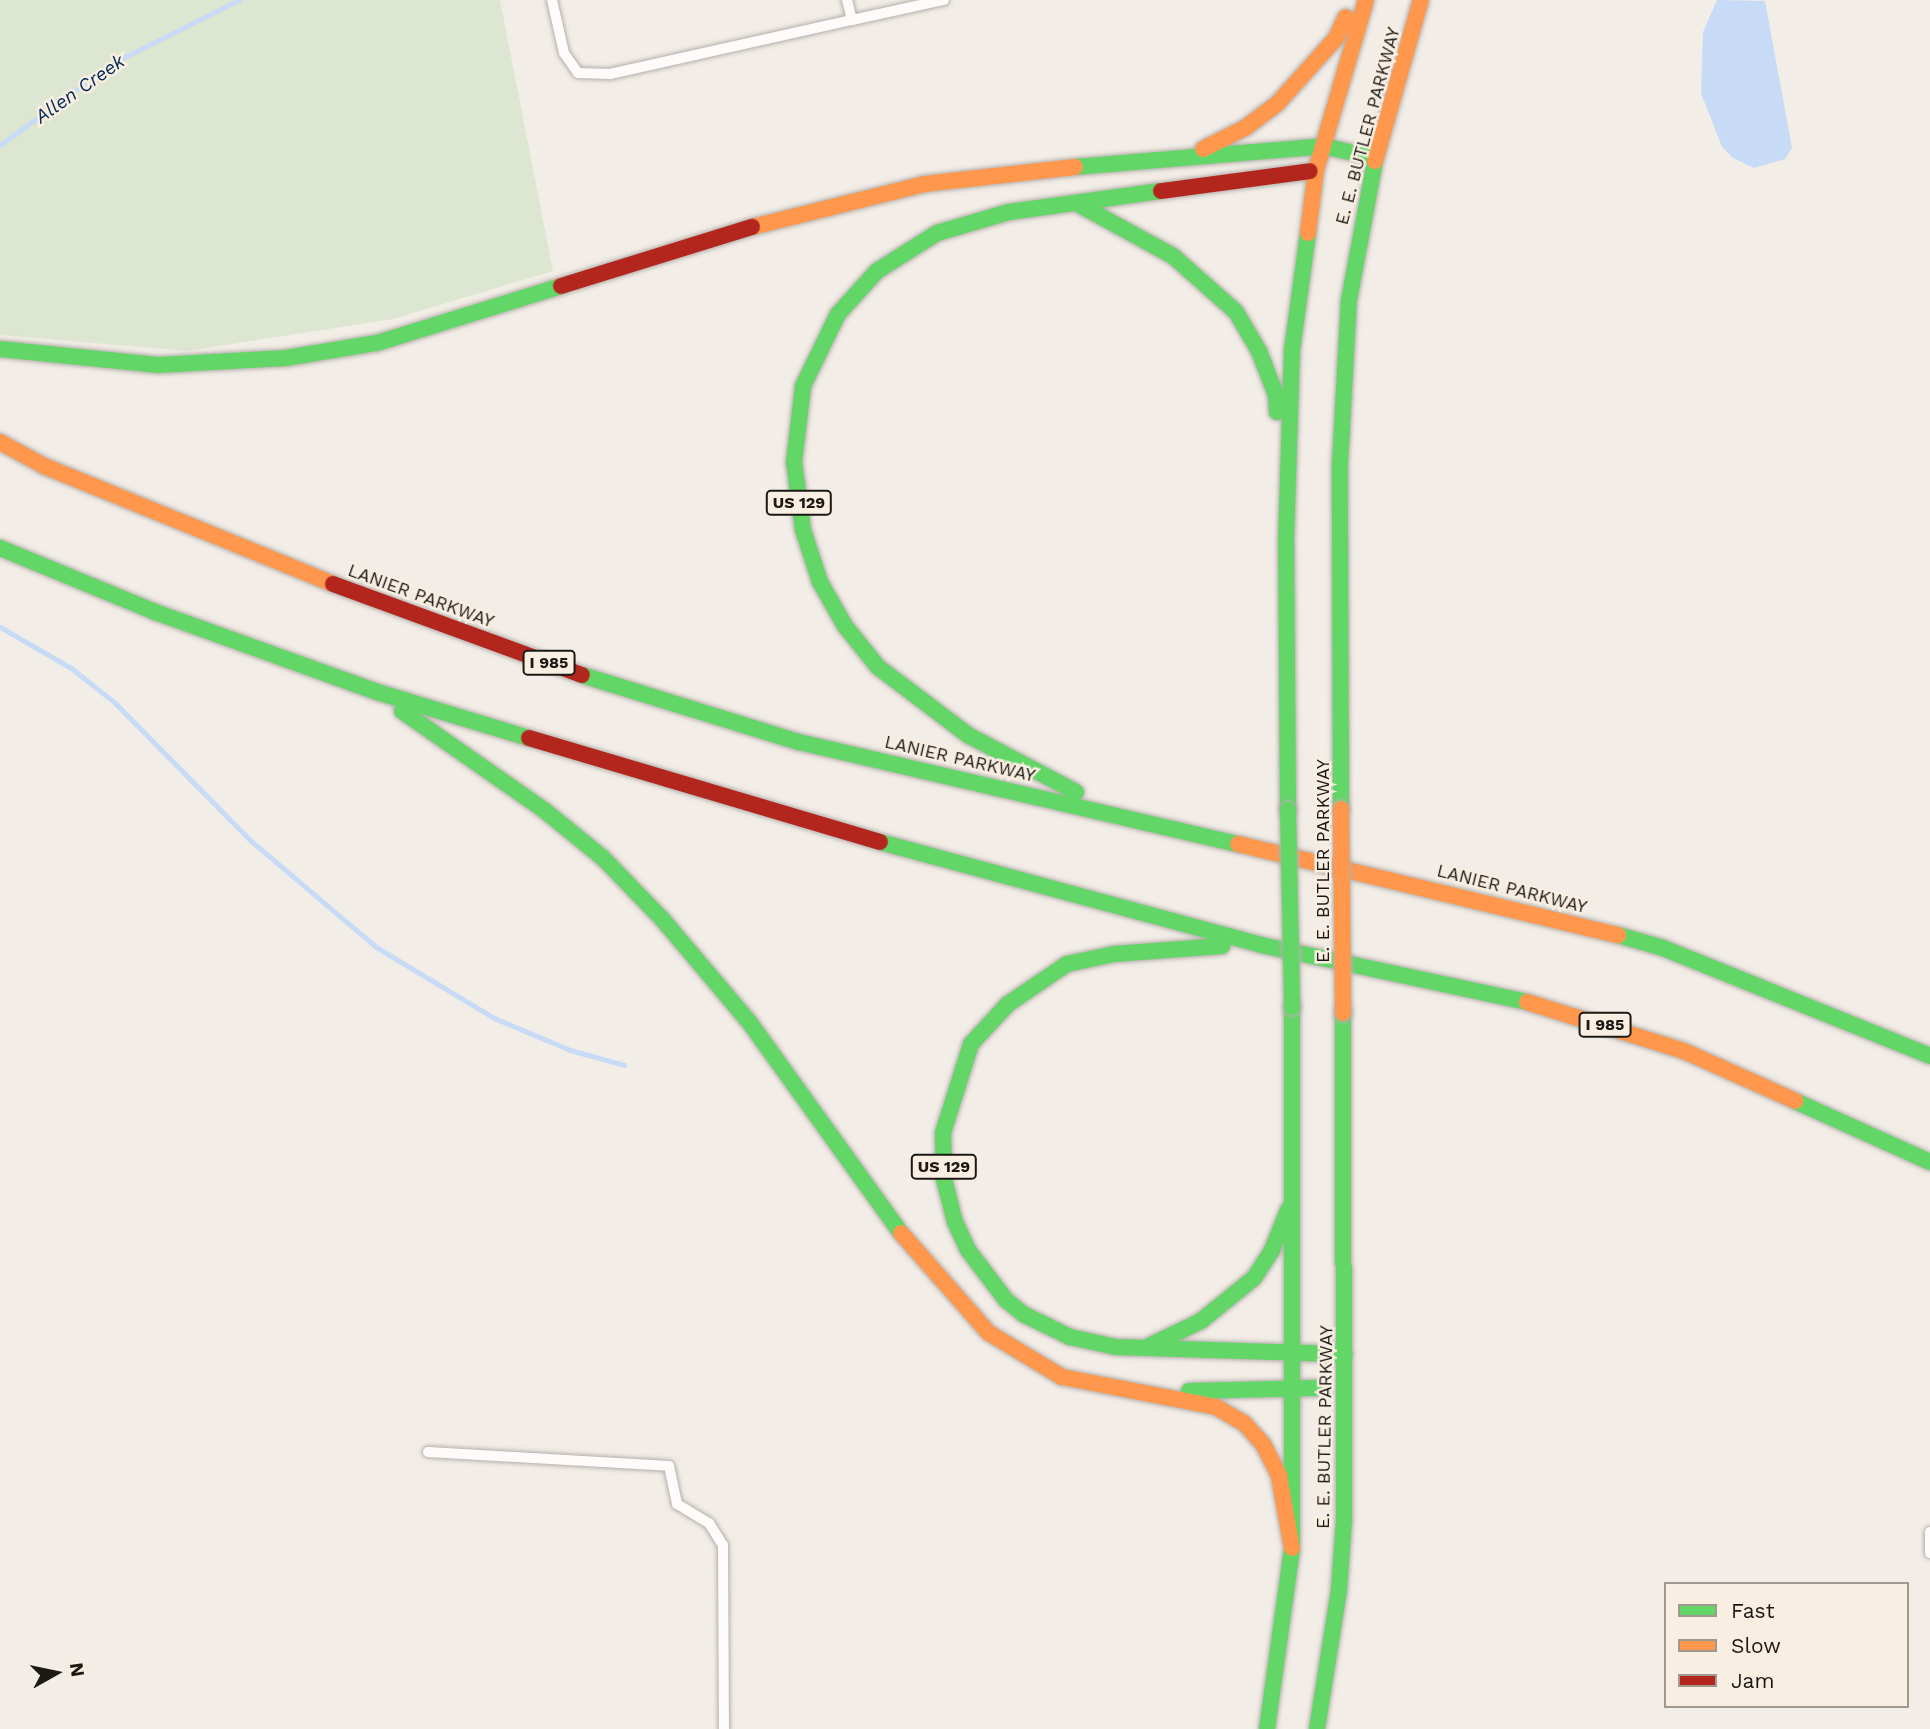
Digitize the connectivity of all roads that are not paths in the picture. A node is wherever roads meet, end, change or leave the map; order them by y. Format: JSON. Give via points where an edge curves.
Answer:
{"nodes":[{"id":1,"x":552,"y":0,"type":"edge"},
{"id":2,"x":847,"y":0,"type":"edge"},
{"id":3,"x":944,"y":0,"type":"edge"},
{"id":4,"x":1355,"y":0,"type":"edge"},
{"id":5,"x":1366,"y":0,"type":"edge"},
{"id":6,"x":1422,"y":0,"type":"edge"},
{"id":7,"x":852,"y":20,"type":"junction"},
{"id":8,"x":1323,"y":146,"type":"junction"},
{"id":9,"x":1171,"y":158,"type":"junction"},
{"id":10,"x":1369,"y":167,"type":"junction"},
{"id":11,"x":1323,"y":170,"type":"junction"},
{"id":12,"x":1077,"y":204,"type":"junction"},
{"id":13,"x":0,"y":349,"type":"edge"},
{"id":14,"x":0,"y":442,"type":"edge"},
{"id":15,"x":1286,"y":541,"type":"junction"},
{"id":16,"x":0,"y":548,"type":"edge"},
{"id":17,"x":374,"y":691,"type":"junction"},
{"id":18,"x":1121,"y":816,"type":"junction"},
{"id":19,"x":1261,"y":945,"type":"junction"},
{"id":20,"x":1930,"y":1056,"type":"edge"},
{"id":21,"x":1930,"y":1162,"type":"edge"},
{"id":22,"x":1295,"y":1192,"type":"junction"},
{"id":23,"x":1145,"y":1348,"type":"junction"},
{"id":24,"x":1293,"y":1353,"type":"junction"},
{"id":25,"x":1346,"y":1354,"type":"junction"},
{"id":26,"x":1294,"y":1388,"type":"junction"},
{"id":27,"x":1346,"y":1388,"type":"junction"},
{"id":28,"x":1141,"y":1395,"type":"junction"},
{"id":29,"x":428,"y":1452,"type":"dead end"},
{"id":30,"x":1930,"y":1532,"type":"edge"},
{"id":31,"x":1292,"y":1548,"type":"junction"},
{"id":32,"x":1930,"y":1553,"type":"edge"},
{"id":33,"x":724,"y":1729,"type":"edge"},
{"id":34,"x":1267,"y":1729,"type":"edge"},
{"id":35,"x":1317,"y":1729,"type":"edge"}],
"edges":[{"from":1,"to":7,"type":"lane","via":[[564,53],[578,73],[610,74]]},
{"from":2,"to":7,"type":"lane"},
{"from":3,"to":7,"type":"lane"},
{"from":4,"to":9,"type":"highway","via":[[1336,38],[1277,104],[1215,146]]},
{"from":5,"to":8,"type":"highway","name":"E. E. BUTLER PARKWAY"},
{"from":6,"to":10,"type":"highway","name":"E. E. BUTLER PARKWAY"},
{"from":8,"to":9,"type":"highway"},
{"from":8,"to":10,"type":"highway"},
{"from":8,"to":11,"type":"highway","name":"E. E. BUTLER PARKWAY"},
{"from":9,"to":13,"type":"highway","via":[[924,184],[814,208],[377,343],[299,356],[158,365]]},
{"from":10,"to":25,"type":"highway","name":"E. E. BUTLER PARKWAY","bridge":true,"via":[[1342,379]]},
{"from":11,"to":12,"type":"highway"},
{"from":11,"to":15,"type":"highway","name":"E. E. BUTLER PARKWAY","via":[[1292,351]]},
{"from":12,"to":15,"type":"highway","via":[[1173,256],[1236,312],[1259,351],[1276,395]]},
{"from":12,"to":18,"type":"highway","number":"US 129","via":[[1009,212],[937,233],[877,271],[838,314],[803,386],[794,462],[803,530],[820,582],[845,626],[878,667],[968,735]]},
{"from":14,"to":18,"type":"highway","name":"LANIER PARKWAY","number":"I 985","via":[[44,466],[309,575],[601,682],[799,742]]},
{"from":15,"to":22,"type":"highway","name":"E. E. BUTLER PARKWAY","bridge":true},
{"from":16,"to":17,"type":"highway","number":"I 985","via":[[155,612]]},
{"from":17,"to":19,"type":"highway","number":"I 985","via":[[822,826]]},
{"from":17,"to":28,"type":"highway","via":[[544,810],[603,858],[663,920],[744,1014],[881,1210],[989,1333],[1062,1377]]},
{"from":18,"to":20,"type":"highway","name":"LANIER PARKWAY","number":"I 985","via":[[1663,948]]},
{"from":19,"to":21,"type":"highway","number":"I 985","via":[[1563,1010],[1685,1051]]},
{"from":19,"to":23,"type":"highway","number":"US 129","via":[[1175,947],[1067,964],[1008,1003],[981,1032],[957,1080],[943,1133],[944,1179],[956,1222],[987,1278],[1023,1314],[1049,1328],[1096,1343]]},
{"from":22,"to":23,"type":"highway","via":[[1272,1250],[1254,1278],[1201,1321]]},
{"from":22,"to":24,"type":"highway","name":"E. E. BUTLER PARKWAY"},
{"from":23,"to":24,"type":"highway","number":"US 129"},
{"from":24,"to":25,"type":"highway","number":"US 129"},
{"from":24,"to":26,"type":"highway","name":"E. E. BUTLER PARKWAY"},
{"from":25,"to":27,"type":"highway","name":"E. E. BUTLER PARKWAY"},
{"from":26,"to":27,"type":"highway"},
{"from":26,"to":28,"type":"highway"},
{"from":26,"to":31,"type":"highway","name":"E. E. BUTLER PARKWAY"},
{"from":27,"to":35,"type":"highway","name":"E. E. BUTLER PARKWAY","via":[[1339,1590]]},
{"from":28,"to":31,"type":"highway","via":[[1216,1407],[1244,1423],[1263,1444],[1279,1476]]},
{"from":29,"to":33,"type":"lane","via":[[669,1466],[677,1504],[709,1523],[723,1545]]},
{"from":30,"to":32,"type":"lane"},
{"from":31,"to":34,"type":"highway","name":"E. E. BUTLER PARKWAY"}]}
